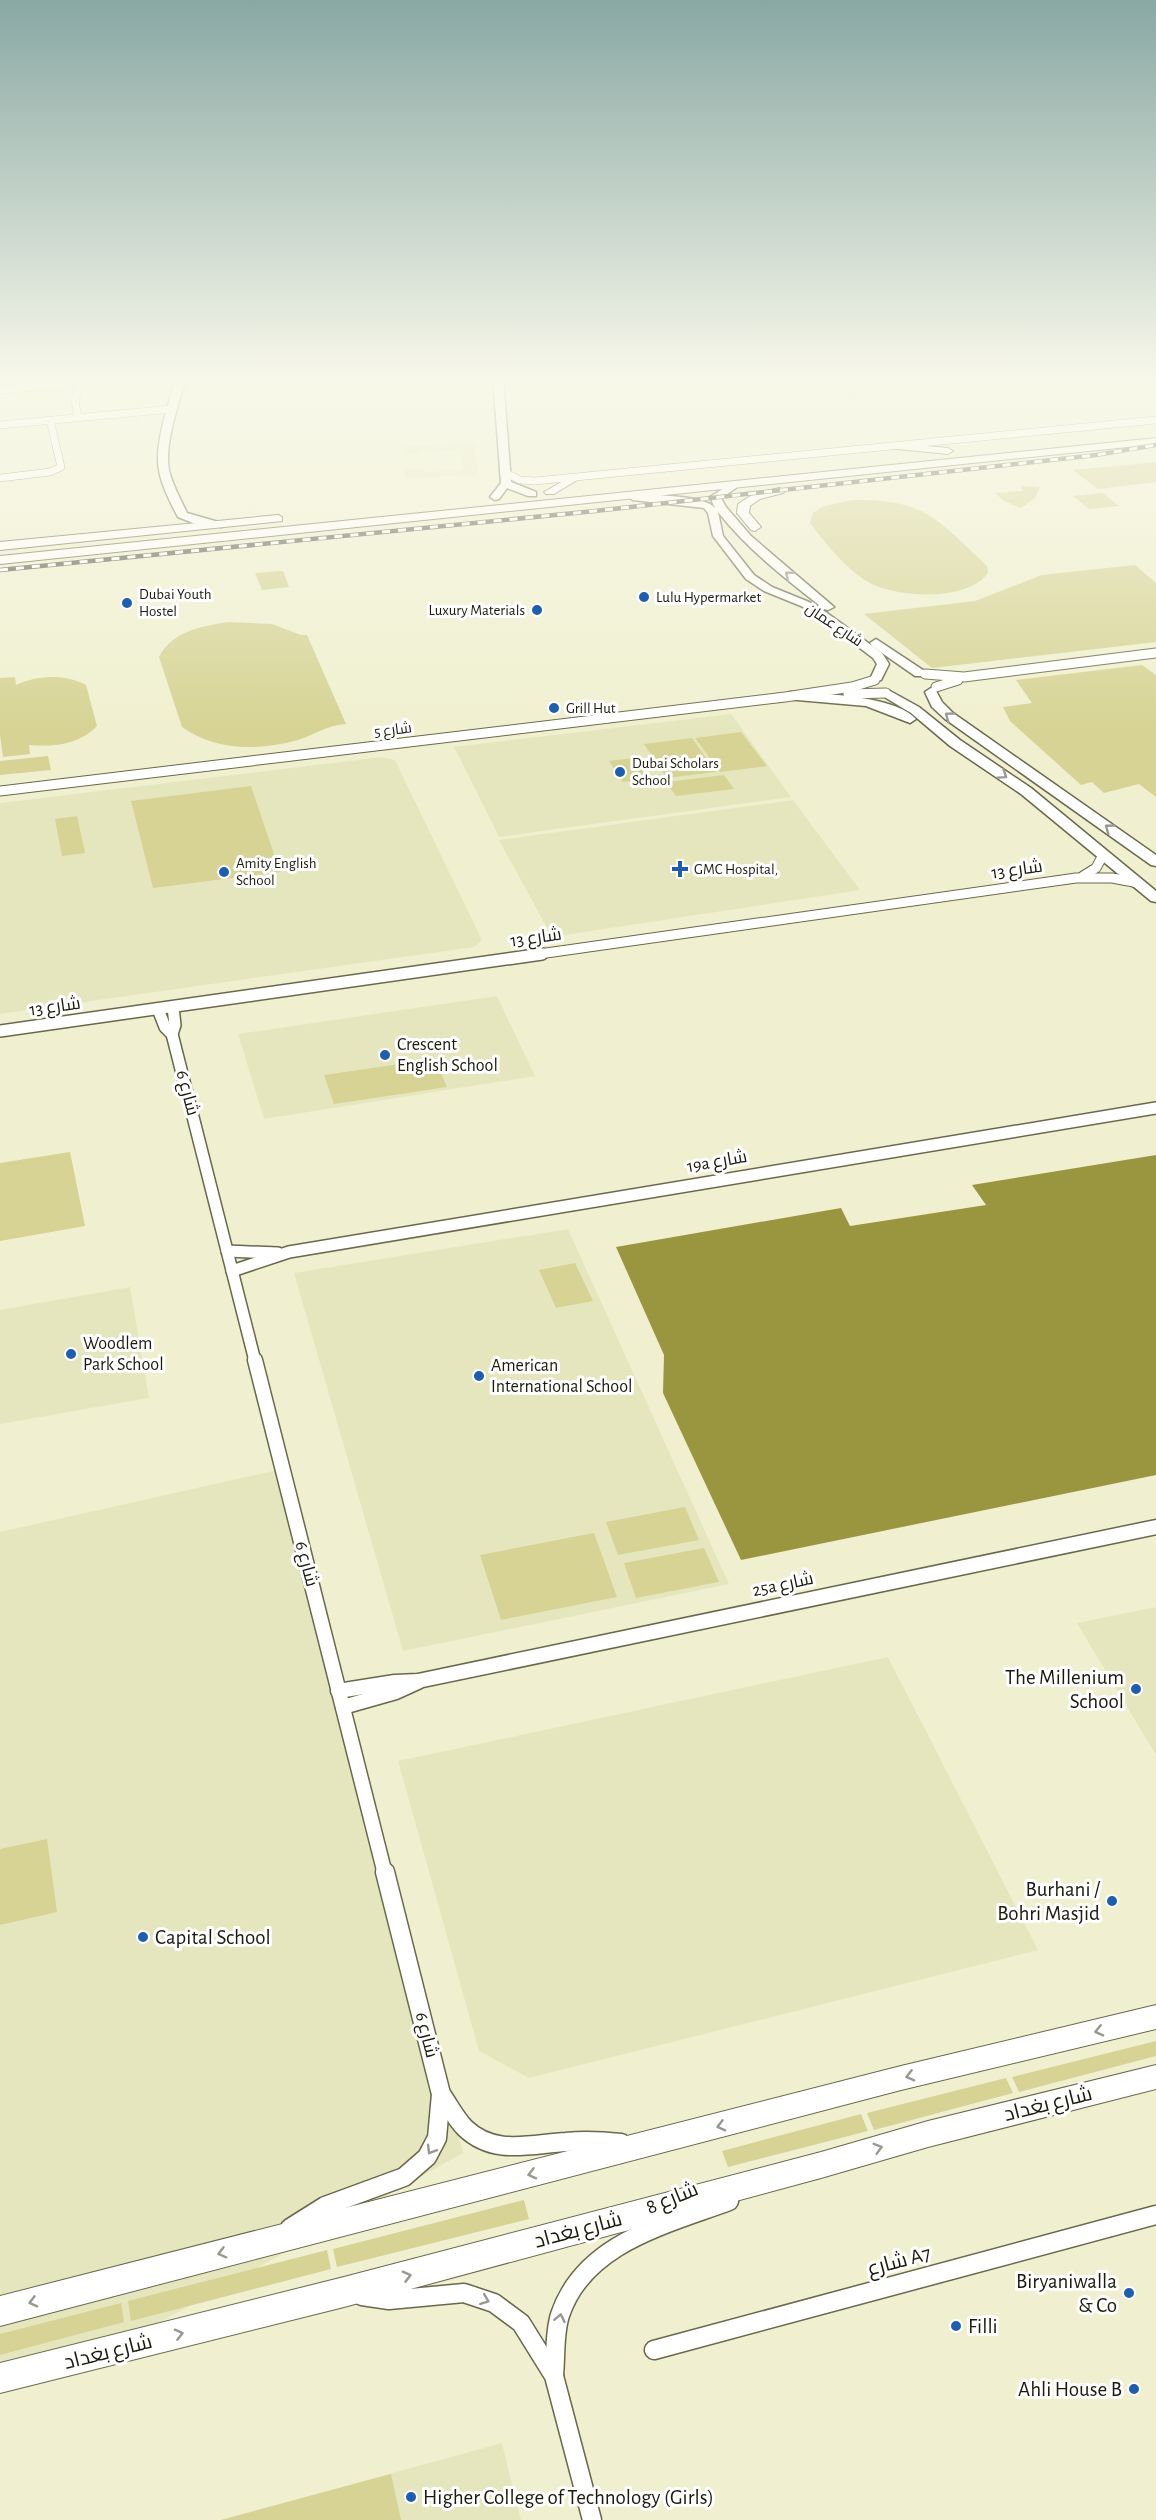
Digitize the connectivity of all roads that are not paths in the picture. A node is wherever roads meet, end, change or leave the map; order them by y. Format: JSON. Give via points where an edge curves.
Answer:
{"nodes":[{"id":1,"x":174,"y":496,"type":"edge"},
{"id":2,"x":512,"y":496,"type":"edge"},
{"id":3,"x":646,"y":496,"type":"edge"},
{"id":4,"x":717,"y":496,"type":"edge"},
{"id":5,"x":765,"y":496,"type":"edge"},
{"id":6,"x":495,"y":497,"type":"joint"},
{"id":7,"x":633,"y":497,"type":"junction"},
{"id":8,"x":182,"y":515,"type":"junction"},
{"id":9,"x":423,"y":518,"type":"junction"},
{"id":10,"x":218,"y":525,"type":"junction"},
{"id":11,"x":755,"y":527,"type":"dead end"},
{"id":12,"x":189,"y":528,"type":"junction"},
{"id":13,"x":159,"y":531,"type":"junction"},
{"id":14,"x":269,"y":533,"type":"junction"},
{"id":15,"x":398,"y":533,"type":"dead end"},
{"id":16,"x":303,"y":542,"type":"dead end"},
{"id":17,"x":0,"y":547,"type":"edge"},
{"id":18,"x":0,"y":559,"type":"edge"},
{"id":19,"x":1156,"y":653,"type":"edge"},
{"id":20,"x":922,"y":674,"type":"junction"},
{"id":21,"x":964,"y":677,"type":"junction"},
{"id":22,"x":876,"y":679,"type":"junction"},
{"id":23,"x":934,"y":690,"type":"junction"},
{"id":24,"x":888,"y":694,"type":"junction"},
{"id":25,"x":789,"y":696,"type":"junction"},
{"id":26,"x":955,"y":743,"type":"junction"},
{"id":27,"x":0,"y":791,"type":"edge"},
{"id":28,"x":1103,"y":855,"type":"junction"},
{"id":29,"x":1156,"y":862,"type":"edge"},
{"id":30,"x":1076,"y":878,"type":"junction"},
{"id":31,"x":1139,"y":883,"type":"junction"},
{"id":32,"x":1156,"y":898,"type":"edge"},
{"id":33,"x":173,"y":1007,"type":"junction"},
{"id":34,"x":158,"y":1009,"type":"junction"},
{"id":35,"x":0,"y":1031,"type":"edge"},
{"id":36,"x":172,"y":1034,"type":"junction"},
{"id":37,"x":1156,"y":1108,"type":"edge"},
{"id":38,"x":227,"y":1251,"type":"junction"},
{"id":39,"x":285,"y":1253,"type":"junction"},
{"id":40,"x":232,"y":1271,"type":"junction"},
{"id":41,"x":1156,"y":1527,"type":"edge"},
{"id":42,"x":418,"y":1682,"type":"junction"},
{"id":43,"x":338,"y":1691,"type":"junction"},
{"id":44,"x":343,"y":1707,"type":"junction"},
{"id":45,"x":1156,"y":2017,"type":"edge"},
{"id":46,"x":1156,"y":2077,"type":"edge"},
{"id":47,"x":441,"y":2094,"type":"junction"},
{"id":48,"x":640,"y":2147,"type":"junction"},
{"id":49,"x":821,"y":2165,"type":"junction"},
{"id":50,"x":1156,"y":2214,"type":"edge"},
{"id":51,"x":278,"y":2238,"type":"junction"},
{"id":52,"x":344,"y":2292,"type":"junction"},
{"id":53,"x":0,"y":2311,"type":"edge"},
{"id":54,"x":654,"y":2350,"type":"dead end"},
{"id":55,"x":554,"y":2376,"type":"junction"},
{"id":56,"x":0,"y":2379,"type":"edge"},
{"id":57,"x":592,"y":2520,"type":"edge"}],
"edges":[{"from":1,"to":8,"type":"street"},
{"from":2,"to":6,"type":"main road"},
{"from":3,"to":7,"type":"main road"},
{"from":20,"to":4,"type":"street","name":"شارع عمان","one_way":true,"via":[[851,626],[777,565],[721,510]]},
{"from":5,"to":11,"type":"main road","via":[[751,499],[742,510]]},
{"from":6,"to":10,"type":"main road"},
{"from":7,"to":9,"type":"main road"},
{"from":7,"to":22,"type":"street","name":"شارع عمان","via":[[708,506],[713,512],[717,536],[750,577],[823,615],[878,656],[883,664]]},
{"from":8,"to":10,"type":"street"},
{"from":8,"to":12,"type":"main road"},
{"from":8,"to":13,"type":"street"},
{"from":9,"to":14,"type":"main road"},
{"from":9,"to":15,"type":"main road"},
{"from":10,"to":12,"type":"main road"},
{"from":12,"to":13,"type":"main road"},
{"from":12,"to":18,"type":"main road","via":[[187,534],[169,541]]},
{"from":13,"to":17,"type":"main road"},
{"from":14,"to":16,"type":"main road"},
{"from":14,"to":18,"type":"main road"},
{"from":19,"to":21,"type":"street"},
{"from":20,"to":21,"type":"street"},
{"from":20,"to":22,"type":"street","via":[[895,671]]},
{"from":20,"to":23,"type":"street","via":[[934,680]]},
{"from":21,"to":23,"type":"street"},
{"from":22,"to":24,"type":"street","via":[[876,686]]},
{"from":22,"to":25,"type":"street","name":"شارع 5","via":[[852,687]]},
{"from":23,"to":24,"type":"street","via":[[913,697]]},
{"from":29,"to":23,"type":"street","one_way":true,"via":[[949,716],[936,704]]},
{"from":24,"to":25,"type":"street","name":"شارع 5"},
{"from":24,"to":26,"type":"street","via":[[915,710]]},
{"from":25,"to":26,"type":"street","via":[[875,703]]},
{"from":25,"to":27,"type":"street","name":"شارع 5"},
{"from":26,"to":28,"type":"street","one_way":true,"via":[[1026,791]]},
{"from":28,"to":30,"type":"street","name":"شارع 13","via":[[1096,868]]},
{"from":28,"to":31,"type":"street"},
{"from":30,"to":31,"type":"street","name":"شارع 13"},
{"from":30,"to":33,"type":"street","name":"شارع 13"},
{"from":31,"to":32,"type":"street"},
{"from":33,"to":34,"type":"street","name":"شارع 13"},
{"from":33,"to":36,"type":"street","name":"شارع 6"},
{"from":34,"to":35,"type":"street","name":"شارع 13"},
{"from":34,"to":36,"type":"street","name":"شارع 6"},
{"from":36,"to":38,"type":"street","name":"شارع 6"},
{"from":37,"to":39,"type":"street","name":"19a شارع"},
{"from":38,"to":39,"type":"street","name":"19a شارع"},
{"from":38,"to":40,"type":"street","name":"شارع 6"},
{"from":39,"to":40,"type":"street","name":"19a شارع"},
{"from":40,"to":43,"type":"street","name":"شارع 6"},
{"from":41,"to":42,"type":"street","name":"25a شارع"},
{"from":42,"to":43,"type":"street","name":"25a شارع"},
{"from":42,"to":44,"type":"street","name":"25a شارع"},
{"from":43,"to":44,"type":"street","name":"شارع 6"},
{"from":44,"to":47,"type":"street","name":"شارع 6"},
{"from":45,"to":48,"type":"main road","one_way":true,"via":[[901,2078]]},
{"from":49,"to":46,"type":"main road","name":"شارع بغداد","one_way":true},
{"from":47,"to":48,"type":"street","name":"شارع 6","via":[[463,2126],[494,2145],[521,2149],[585,2140]]},
{"from":47,"to":51,"type":"street","name":"شارع 6","one_way":true,"via":[[438,2134],[422,2164],[399,2179],[327,2205]]},
{"from":48,"to":51,"type":"main road","one_way":true},
{"from":52,"to":49,"type":"main road","name":"شارع بغداد","one_way":true},
{"from":55,"to":49,"type":"street","name":"شارع 8","one_way":true,"via":[[563,2304],[578,2278],[600,2256]]},
{"from":50,"to":54,"type":"street","name":"شارع A7"},
{"from":51,"to":53,"type":"main road","one_way":true},
{"from":52,"to":55,"type":"street","name":"شارع 8","one_way":true,"via":[[389,2300],[447,2293],[479,2297],[521,2323]]},
{"from":56,"to":52,"type":"main road","name":"شارع بغداد","one_way":true},
{"from":55,"to":57,"type":"street","name":"شارع 8"}]}
